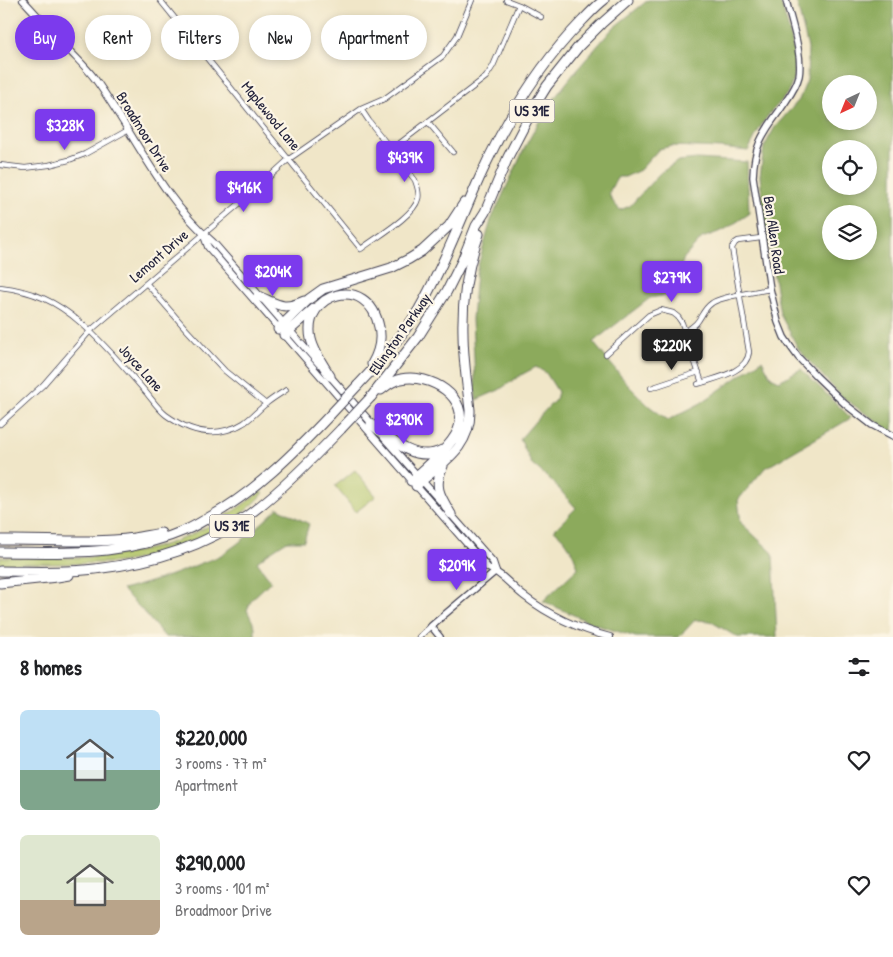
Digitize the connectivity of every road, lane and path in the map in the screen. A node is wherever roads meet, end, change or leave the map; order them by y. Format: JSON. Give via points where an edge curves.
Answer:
{"nodes":[{"id":1,"x":23,"y":0,"type":"edge"},
{"id":2,"x":160,"y":0,"type":"edge"},
{"id":3,"x":472,"y":0,"type":"edge"},
{"id":4,"x":506,"y":0,"type":"edge"},
{"id":5,"x":604,"y":0,"type":"edge"},
{"id":6,"x":628,"y":0,"type":"edge"},
{"id":7,"x":786,"y":0,"type":"edge"},
{"id":8,"x":519,"y":5,"type":"junction"},
{"id":9,"x":541,"y":17,"type":"dead end"},
{"id":10,"x":361,"y":109,"type":"junction"},
{"id":11,"x":428,"y":122,"type":"junction"},
{"id":12,"x":128,"y":130,"type":"junction"},
{"id":13,"x":391,"y":150,"type":"junction"},
{"id":14,"x":453,"y":152,"type":"dead end"},
{"id":15,"x":289,"y":159,"type":"junction"},
{"id":16,"x":0,"y":165,"type":"edge"},
{"id":17,"x":480,"y":178,"type":"junction"},
{"id":18,"x":485,"y":212,"type":"junction"},
{"id":19,"x":204,"y":234,"type":"junction"},
{"id":20,"x":761,"y":238,"type":"junction"},
{"id":21,"x":147,"y":284,"type":"junction"},
{"id":22,"x":0,"y":286,"type":"edge"},
{"id":23,"x":770,"y":289,"type":"junction"},
{"id":24,"x":740,"y":295,"type":"junction"},
{"id":25,"x":258,"y":296,"type":"junction"},
{"id":26,"x":309,"y":299,"type":"junction"},
{"id":27,"x":323,"y":302,"type":"junction"},
{"id":28,"x":284,"y":330,"type":"junction"},
{"id":29,"x":90,"y":331,"type":"junction"},
{"id":30,"x":685,"y":331,"type":"junction"},
{"id":31,"x":606,"y":354,"type":"dead end"},
{"id":32,"x":698,"y":372,"type":"junction"},
{"id":33,"x":330,"y":376,"type":"junction"},
{"id":34,"x":358,"y":386,"type":"junction"},
{"id":35,"x":651,"y":388,"type":"dead end"},
{"id":36,"x":286,"y":390,"type":"dead end"},
{"id":37,"x":371,"y":398,"type":"junction"},
{"id":38,"x":266,"y":404,"type":"junction"},
{"id":39,"x":0,"y":424,"type":"edge"},
{"id":40,"x":372,"y":424,"type":"junction"},
{"id":41,"x":893,"y":436,"type":"edge"},
{"id":42,"x":444,"y":448,"type":"junction"},
{"id":43,"x":445,"y":462,"type":"junction"},
{"id":44,"x":416,"y":481,"type":"junction"},
{"id":45,"x":226,"y":508,"type":"junction"},
{"id":46,"x":451,"y":514,"type":"junction"},
{"id":47,"x":0,"y":540,"type":"edge"},
{"id":48,"x":0,"y":552,"type":"edge"},
{"id":49,"x":0,"y":570,"type":"edge"},
{"id":50,"x":94,"y":570,"type":"junction"},
{"id":51,"x":496,"y":571,"type":"junction"},
{"id":52,"x":0,"y":583,"type":"edge"},
{"id":53,"x":431,"y":626,"type":"junction"},
{"id":54,"x":419,"y":637,"type":"edge"},
{"id":55,"x":440,"y":637,"type":"edge"},
{"id":56,"x":610,"y":637,"type":"edge"}],
"edges":[{"from":1,"to":12,"type":"main road","name":"Broadmoor Drive","via":[[94,77]]},
{"from":2,"to":15,"type":"street","name":"Maplewood Lane"},
{"from":3,"to":10,"type":"street","name":"Lemont Drive","via":[[458,36],[443,56],[384,99]]},
{"from":4,"to":8,"type":"street"},
{"from":5,"to":17,"type":"highway","name":"Ellington Parkway","number":"US 31E","via":[[565,38],[539,71],[502,132]]},
{"from":6,"to":18,"type":"highway","name":"Ellington Parkway","number":"US 31E","via":[[579,46],[547,86],[508,157]]},
{"from":7,"to":20,"type":"street","name":"Ben Allen Road","via":[[799,54],[799,78],[766,130],[755,156],[753,177]]},
{"from":8,"to":9,"type":"street"},
{"from":8,"to":11,"type":"street","via":[[486,78]]},
{"from":10,"to":13,"type":"street"},
{"from":10,"to":15,"type":"street","name":"Lemont Drive"},
{"from":11,"to":13,"type":"street"},
{"from":11,"to":14,"type":"street"},
{"from":12,"to":16,"type":"street","via":[[69,160],[25,168]]},
{"from":12,"to":19,"type":"main road","name":"Broadmoor Drive","via":[[161,182]]},
{"from":13,"to":15,"type":"street","name":"Maplewood Lane","via":[[415,180],[418,199],[413,210],[361,249]]},
{"from":15,"to":19,"type":"street","name":"Lemont Drive"},
{"from":17,"to":26,"type":"highway","via":[[449,226],[422,252],[391,268],[323,289]]},
{"from":17,"to":34,"type":"highway","name":"Ellington Parkway","number":"US 31E","via":[[419,308]]},
{"from":18,"to":37,"type":"highway","name":"Ellington Parkway","number":"US 31E","via":[[433,315]]},
{"from":18,"to":43,"type":"highway","via":[[470,264],[464,302],[469,424],[460,447]]},
{"from":19,"to":21,"type":"street","name":"Lemont Drive"},
{"from":19,"to":25,"type":"main road","name":"Broadmoor Drive"},
{"from":19,"to":28,"type":"main road","name":"Broadmoor Drive","via":[[208,247]]},
{"from":20,"to":23,"type":"street","name":"Ben Allen Road"},
{"from":20,"to":24,"type":"street","via":[[738,241],[733,245]]},
{"from":21,"to":29,"type":"street","name":"Lemont Drive"},
{"from":21,"to":38,"type":"street","via":[[225,371]]},
{"from":22,"to":29,"type":"street","name":"Joyce Lane","via":[[45,298]]},
{"from":23,"to":24,"type":"street"},
{"from":23,"to":41,"type":"street","name":"Ben Allen Road","via":[[784,337],[798,357],[862,418]]},
{"from":24,"to":30,"type":"street","via":[[712,303],[697,324]]},
{"from":24,"to":32,"type":"street","via":[[749,352],[745,364],[700,383]]},
{"from":25,"to":26,"type":"highway","via":[[286,306]]},
{"from":25,"to":28,"type":"main road","name":"Broadmoor Drive"},
{"from":26,"to":28,"type":"highway"},
{"from":27,"to":28,"type":"highway"},
{"from":27,"to":33,"type":"highway","via":[[311,320],[310,334]]},
{"from":27,"to":34,"type":"highway","via":[[342,294],[355,295],[367,302],[377,318],[378,352]]},
{"from":28,"to":33,"type":"main road","name":"Broadmoor Drive"},
{"from":28,"to":44,"type":"main road","name":"Broadmoor Drive"},
{"from":29,"to":38,"type":"street","name":"Joyce Lane","via":[[166,414],[195,430],[212,432],[239,426]]},
{"from":29,"to":39,"type":"street","name":"Lemont Drive","via":[[43,385]]},
{"from":30,"to":31,"type":"street","via":[[678,316],[660,310],[649,315]]},
{"from":30,"to":32,"type":"street"},
{"from":32,"to":35,"type":"street"},
{"from":33,"to":40,"type":"main road","name":"Broadmoor Drive"},
{"from":34,"to":45,"type":"highway","name":"Ellington Parkway","number":"US 31E","bridge":true,"via":[[280,465]]},
{"from":36,"to":38,"type":"street","name":"Joyce Lane"},
{"from":37,"to":42,"type":"highway","via":[[399,379],[420,379],[441,387],[453,397],[460,419],[456,436]]},
{"from":37,"to":50,"type":"highway","name":"Ellington Parkway","number":"US 31E","bridge":true,"via":[[298,472],[246,517],[198,544],[163,556]]},
{"from":40,"to":42,"type":"highway","via":[[412,451],[426,454]]},
{"from":40,"to":44,"type":"main road","name":"Broadmoor Drive"},
{"from":42,"to":44,"type":"highway"},
{"from":43,"to":44,"type":"highway"},
{"from":43,"to":46,"type":"highway","via":[[438,478],[438,490]]},
{"from":44,"to":46,"type":"main road","name":"Broadmoor Drive"},
{"from":44,"to":51,"type":"main road","name":"Broadmoor Drive","via":[[488,568]]},
{"from":45,"to":47,"type":"highway","via":[[154,535],[107,541]]},
{"from":45,"to":48,"type":"highway","name":"Ellington Parkway","number":"US 31E","via":[[188,529],[129,547]]},
{"from":46,"to":51,"type":"main road","name":"Broadmoor Drive","via":[[493,562]]},
{"from":49,"to":50,"type":"highway","name":"Ellington Parkway","number":"US 31E"},
{"from":50,"to":52,"type":"highway"},
{"from":51,"to":53,"type":"street"},
{"from":51,"to":56,"type":"main road","name":"Broadmoor Drive","via":[[551,614]]},
{"from":53,"to":54,"type":"street"},
{"from":53,"to":55,"type":"street"}]}
